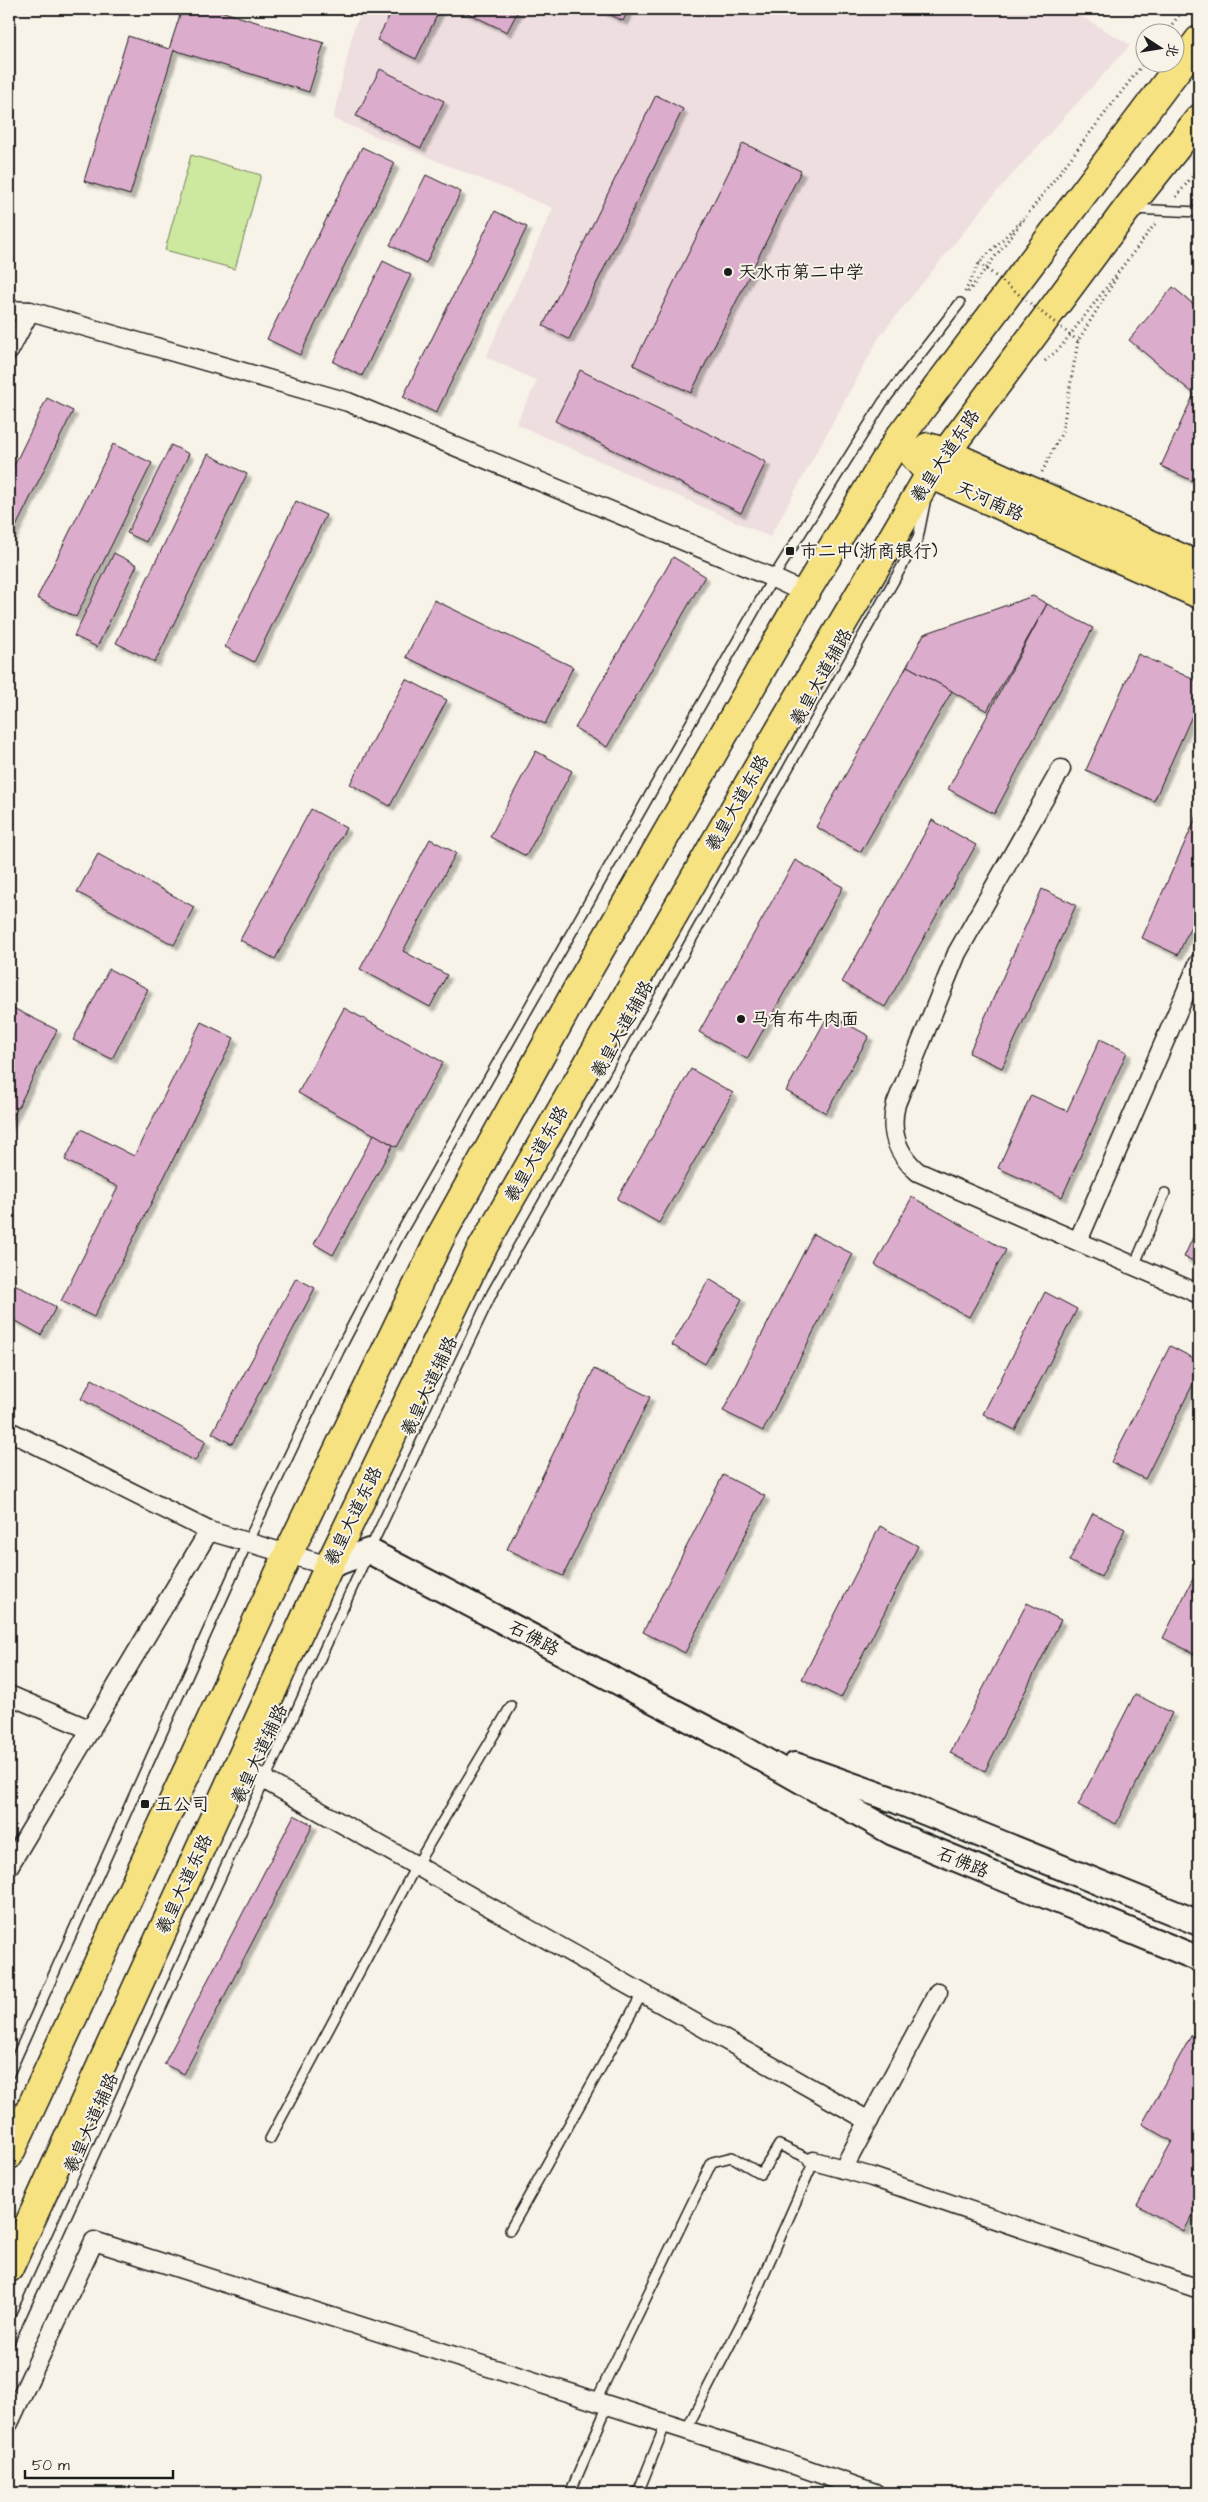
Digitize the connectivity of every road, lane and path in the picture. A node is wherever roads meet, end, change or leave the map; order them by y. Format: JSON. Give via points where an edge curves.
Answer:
{"nodes":[{"id":1,"x":1184,"y":9,"type":"edge"},
{"id":2,"x":1174,"y":22,"type":"edge"},
{"id":3,"x":1199,"y":40,"type":"edge"},
{"id":4,"x":1137,"y":72,"type":"edge"},
{"id":5,"x":1199,"y":119,"type":"edge"},
{"id":6,"x":1037,"y":205,"type":"junction"},
{"id":7,"x":1127,"y":209,"type":"junction"},
{"id":8,"x":1199,"y":212,"type":"edge"},
{"id":9,"x":1128,"y":260,"type":"dead end"},
{"id":10,"x":979,"y":263,"type":"junction"},
{"id":11,"x":960,"y":302,"type":"junction"},
{"id":12,"x":9,"y":310,"type":"edge"},
{"id":13,"x":30,"y":311,"type":"junction"},
{"id":14,"x":1078,"y":341,"type":"junction"},
{"id":15,"x":9,"y":351,"type":"edge"},
{"id":16,"x":900,"y":438,"type":"junction"},
{"id":17,"x":937,"y":463,"type":"junction"},
{"id":18,"x":1033,"y":491,"type":"junction"},
{"id":19,"x":1199,"y":566,"type":"edge"},
{"id":20,"x":773,"y":578,"type":"junction"},
{"id":21,"x":805,"y":593,"type":"junction"},
{"id":22,"x":1199,"y":594,"type":"edge"},
{"id":23,"x":1061,"y":769,"type":"dead end"},
{"id":24,"x":1197,"y":971,"type":"edge"},
{"id":25,"x":1164,"y":1193,"type":"dead end"},
{"id":26,"x":1078,"y":1241,"type":"junction"},
{"id":27,"x":1134,"y":1266,"type":"junction"},
{"id":28,"x":1199,"y":1294,"type":"edge"},
{"id":29,"x":9,"y":1431,"type":"edge"},
{"id":30,"x":209,"y":1531,"type":"junction"},
{"id":31,"x":248,"y":1542,"type":"junction"},
{"id":32,"x":369,"y":1551,"type":"junction"},
{"id":33,"x":288,"y":1554,"type":"junction"},
{"id":34,"x":329,"y":1566,"type":"junction"},
{"id":35,"x":9,"y":1695,"type":"edge"},
{"id":36,"x":511,"y":1706,"type":"dead end"},
{"id":37,"x":91,"y":1730,"type":"junction"},
{"id":38,"x":736,"y":1744,"type":"junction"},
{"id":39,"x":238,"y":1765,"type":"junction"},
{"id":40,"x":264,"y":1780,"type":"junction"},
{"id":41,"x":9,"y":1866,"type":"edge"},
{"id":42,"x":416,"y":1866,"type":"junction"},
{"id":43,"x":1199,"y":1923,"type":"edge"},
{"id":44,"x":1199,"y":1959,"type":"edge"},
{"id":45,"x":938,"y":1992,"type":"dead end"},
{"id":46,"x":642,"y":1994,"type":"junction"},
{"id":47,"x":9,"y":2074,"type":"edge"},
{"id":48,"x":869,"y":2121,"type":"junction"},
{"id":49,"x":270,"y":2139,"type":"dead end"},
{"id":50,"x":9,"y":2155,"type":"edge"},
{"id":51,"x":814,"y":2161,"type":"junction"},
{"id":52,"x":843,"y":2169,"type":"junction"},
{"id":53,"x":510,"y":2230,"type":"dead end"},
{"id":54,"x":9,"y":2268,"type":"edge"},
{"id":55,"x":1199,"y":2289,"type":"edge"},
{"id":56,"x":9,"y":2342,"type":"edge"},
{"id":57,"x":602,"y":2403,"type":"junction"},
{"id":58,"x":9,"y":2423,"type":"edge"},
{"id":59,"x":666,"y":2423,"type":"junction"},
{"id":60,"x":686,"y":2430,"type":"junction"},
{"id":61,"x":838,"y":2487,"type":"edge"},
{"id":62,"x":570,"y":2493,"type":"edge"},
{"id":63,"x":638,"y":2493,"type":"edge"},
{"id":64,"x":875,"y":2493,"type":"edge"}],
"edges":[{"from":1,"to":2,"type":"path"},
{"from":3,"to":16,"type":"main road"},
{"from":4,"to":6,"type":"path"},
{"from":5,"to":7,"type":"main road","name":"羲皇大道东路"},
{"from":6,"to":10,"type":"path"},
{"from":6,"to":11,"type":"path"},
{"from":7,"to":8,"type":"lane"},
{"from":7,"to":17,"type":"main road","name":"羲皇大道东路"},
{"from":9,"to":14,"type":"path"},
{"from":10,"to":11,"type":"path"},
{"from":10,"to":14,"type":"path","bridge":true},
{"from":11,"to":20,"type":"lane","via":[[883,402]]},
{"from":12,"to":13,"type":"street"},
{"from":13,"to":15,"type":"street"},
{"from":13,"to":20,"type":"street","via":[[348,402]]},
{"from":14,"to":18,"type":"path","via":[[1062,432]]},
{"from":16,"to":17,"type":"main road","name":"天河南路"},
{"from":16,"to":21,"type":"main road"},
{"from":17,"to":18,"type":"main road","name":"天河南路"},
{"from":17,"to":22,"type":"main road","name":"天河南路"},
{"from":17,"to":32,"type":"lane","name":"羲皇大道辅路","via":[[918,538],[492,1294]]},
{"from":17,"to":34,"type":"main road","name":"羲皇大道东路","via":[[480,1252]]},
{"from":18,"to":19,"type":"main road","name":"天河南路"},
{"from":20,"to":21,"type":"street"},
{"from":20,"to":31,"type":"lane","via":[[400,1236],[339,1350]]},
{"from":21,"to":33,"type":"main road","via":[[579,986],[442,1234]]},
{"from":23,"to":26,"type":"street","via":[[957,953],[896,1104],[892,1125],[903,1156],[918,1172]]},
{"from":24,"to":26,"type":"street"},
{"from":25,"to":27,"type":"lane"},
{"from":26,"to":27,"type":"street"},
{"from":27,"to":28,"type":"street"},
{"from":29,"to":30,"type":"street"},
{"from":30,"to":31,"type":"street"},
{"from":30,"to":37,"type":"street"},
{"from":31,"to":33,"type":"street"},
{"from":31,"to":47,"type":"lane"},
{"from":32,"to":34,"type":"street"},
{"from":32,"to":38,"type":"street","name":"石佛路"},
{"from":32,"to":40,"type":"lane","name":"羲皇大道辅路"},
{"from":33,"to":34,"type":"street"},
{"from":33,"to":50,"type":"main road"},
{"from":34,"to":39,"type":"main road","name":"羲皇大道东路"},
{"from":35,"to":37,"type":"street"},
{"from":36,"to":42,"type":"lane"},
{"from":37,"to":41,"type":"street"},
{"from":38,"to":43,"type":"street","name":"石佛路","via":[[897,1801]]},
{"from":38,"to":44,"type":"street","name":"石佛路","via":[[893,1833]]},
{"from":39,"to":40,"type":"street"},
{"from":39,"to":54,"type":"main road","name":"羲皇大道东路"},
{"from":40,"to":42,"type":"street"},
{"from":40,"to":56,"type":"lane","name":"羲皇大道辅路"},
{"from":42,"to":46,"type":"street"},
{"from":42,"to":49,"type":"lane"},
{"from":45,"to":48,"type":"street"},
{"from":46,"to":48,"type":"street"},
{"from":46,"to":53,"type":"lane"},
{"from":48,"to":52,"type":"street"},
{"from":51,"to":52,"type":"street"},
{"from":51,"to":57,"type":"lane","via":[[779,2145],[761,2174],[732,2157],[712,2162]]},
{"from":51,"to":60,"type":"lane","via":[[748,2310]]},
{"from":52,"to":55,"type":"street"},
{"from":57,"to":58,"type":"street","via":[[94,2241]]},
{"from":57,"to":59,"type":"street"},
{"from":57,"to":62,"type":"lane"},
{"from":59,"to":60,"type":"street"},
{"from":59,"to":63,"type":"lane"},
{"from":60,"to":61,"type":"street"},
{"from":61,"to":64,"type":"street"}]}
